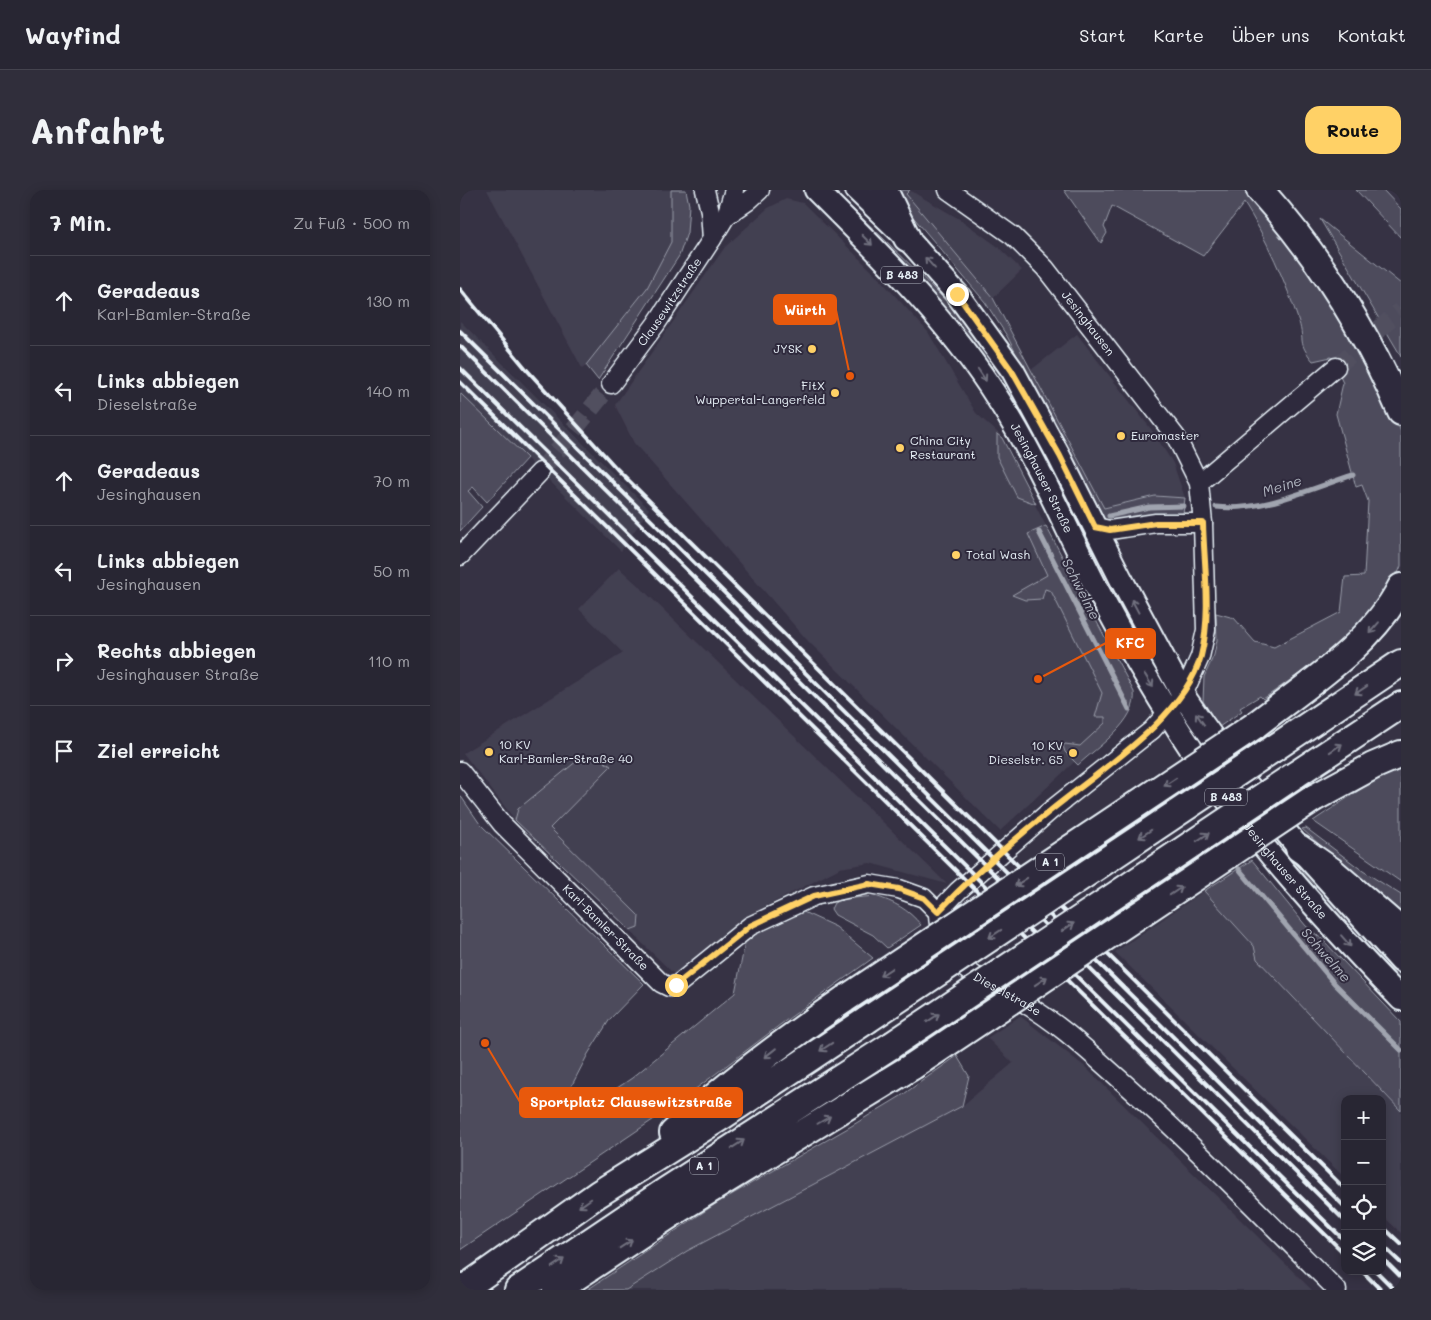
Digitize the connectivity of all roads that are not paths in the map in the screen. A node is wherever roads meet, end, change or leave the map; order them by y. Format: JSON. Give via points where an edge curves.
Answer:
{"nodes":[{"id":1,"x":705,"y":190,"type":"edge"},
{"id":2,"x":734,"y":190,"type":"edge"},
{"id":3,"x":760,"y":190,"type":"edge"},
{"id":4,"x":816,"y":190,"type":"edge"},
{"id":5,"x":858,"y":190,"type":"edge"},
{"id":6,"x":884,"y":190,"type":"edge"},
{"id":7,"x":948,"y":190,"type":"edge"},
{"id":8,"x":1260,"y":190,"type":"edge"},
{"id":9,"x":726,"y":216,"type":"junction"},
{"id":10,"x":907,"y":238,"type":"junction"},
{"id":11,"x":712,"y":239,"type":"junction"},
{"id":12,"x":1336,"y":367,"type":"tunnel mouth"},
{"id":13,"x":1382,"y":370,"type":"junction"},
{"id":14,"x":611,"y":384,"type":"tunnel mouth"},
{"id":15,"x":1401,"y":398,"type":"edge"},
{"id":16,"x":1401,"y":412,"type":"edge"},
{"id":17,"x":540,"y":472,"type":"tunnel mouth"},
{"id":18,"x":1199,"y":482,"type":"junction"},
{"id":19,"x":1203,"y":523,"type":"junction"},
{"id":20,"x":1095,"y":527,"type":"junction"},
{"id":21,"x":460,"y":556,"type":"edge"},
{"id":22,"x":1401,"y":588,"type":"edge"},
{"id":23,"x":1401,"y":663,"type":"edge"},
{"id":24,"x":1176,"y":703,"type":"junction"},
{"id":25,"x":1401,"y":705,"type":"edge"},
{"id":26,"x":1401,"y":754,"type":"edge"},
{"id":27,"x":460,"y":770,"type":"edge"},
{"id":28,"x":1299,"y":848,"type":"junction"},
{"id":29,"x":938,"y":912,"type":"junction"},
{"id":30,"x":1401,"y":931,"type":"edge"},
{"id":31,"x":1401,"y":961,"type":"edge"},
{"id":32,"x":1401,"y":999,"type":"edge"},
{"id":33,"x":626,"y":1176,"type":"junction"},
{"id":34,"x":462,"y":1290,"type":"edge"},
{"id":35,"x":518,"y":1290,"type":"edge"},
{"id":36,"x":556,"y":1290,"type":"edge"},
{"id":37,"x":1337,"y":1290,"type":"edge"}],
"edges":[{"from":1,"to":11,"type":"street"},
{"from":2,"to":9,"type":"street","name":"Clausewitzstraße"},
{"from":3,"to":9,"type":"street","name":"Clausewitzstraße"},
{"from":4,"to":24,"type":"main road","name":"Jesinghauser Straße","number":"B 483","one_way":true,"via":[[903,277],[966,350],[999,399],[1036,466],[1099,593],[1147,679]]},
{"from":5,"to":10,"type":"main road","name":"Jesinghauser Straße","number":"B 483"},
{"from":6,"to":10,"type":"highway"},
{"from":7,"to":18,"type":"street","name":"Jesinghausen","via":[[1013,236],[1045,268],[1176,437]]},
{"from":8,"to":13,"type":"highway","via":[[1292,226]]},
{"from":9,"to":11,"type":"street","name":"Clausewitzstraße"},
{"from":20,"to":10,"type":"main road","name":"Jesinghauser Straße","number":"B 483","one_way":true,"via":[[1012,371],[957,294]]},
{"from":11,"to":14,"type":"street","name":"Clausewitzstraße","via":[[656,324]]},
{"from":12,"to":18,"type":"street"},
{"from":13,"to":15,"type":"highway"},
{"from":13,"to":16,"type":"highway"},
{"from":17,"to":21,"type":"street"},
{"from":18,"to":19,"type":"street","name":"Jesinghausen"},
{"from":19,"to":20,"type":"street","via":[[1156,523],[1110,530]]},
{"from":19,"to":24,"type":"street","name":"Jesinghausen","via":[[1206,630],[1200,658]]},
{"from":24,"to":20,"type":"main road","name":"Jesinghauser Straße","number":"B 483","one_way":true},
{"from":22,"to":33,"type":"highway","number":"A 1","one_way":true,"bridge":true,"via":[[1379,622],[1357,644],[1254,726],[780,1045],[712,1097]]},
{"from":23,"to":33,"type":"highway","number":"A 1","one_way":true,"bridge":true,"via":[[724,1115]]},
{"from":28,"to":24,"type":"main road","name":"Jesinghauser Straße","number":"B 483","one_way":true},
{"from":24,"to":29,"type":"street","via":[[1152,730],[1050,811]]},
{"from":24,"to":32,"type":"main road","name":"Jesinghauser Straße","number":"B 483","one_way":true,"via":[[1212,778],[1262,844]]},
{"from":35,"to":25,"type":"highway","number":"A 1","one_way":true,"bridge":true},
{"from":36,"to":26,"type":"highway","one_way":true,"bridge":true,"via":[[687,1204],[913,1066],[1314,798]]},
{"from":27,"to":29,"type":"street","name":"Karl-Bamler-Straße","via":[[502,824],[661,983],[669,986],[676,985],[750,926],[814,896],[869,884],[899,889],[924,898]]},
{"from":28,"to":30,"type":"highway","via":[[1332,871]]},
{"from":28,"to":31,"type":"main road","name":"Jesinghauser Straße","number":"B 483"},
{"from":29,"to":37,"type":"street","name":"Dieselstraße","via":[[941,937],[958,965],[1028,1005],[1054,1024],[1164,1119]]},
{"from":33,"to":34,"type":"highway","number":"A 1","one_way":true}]}
